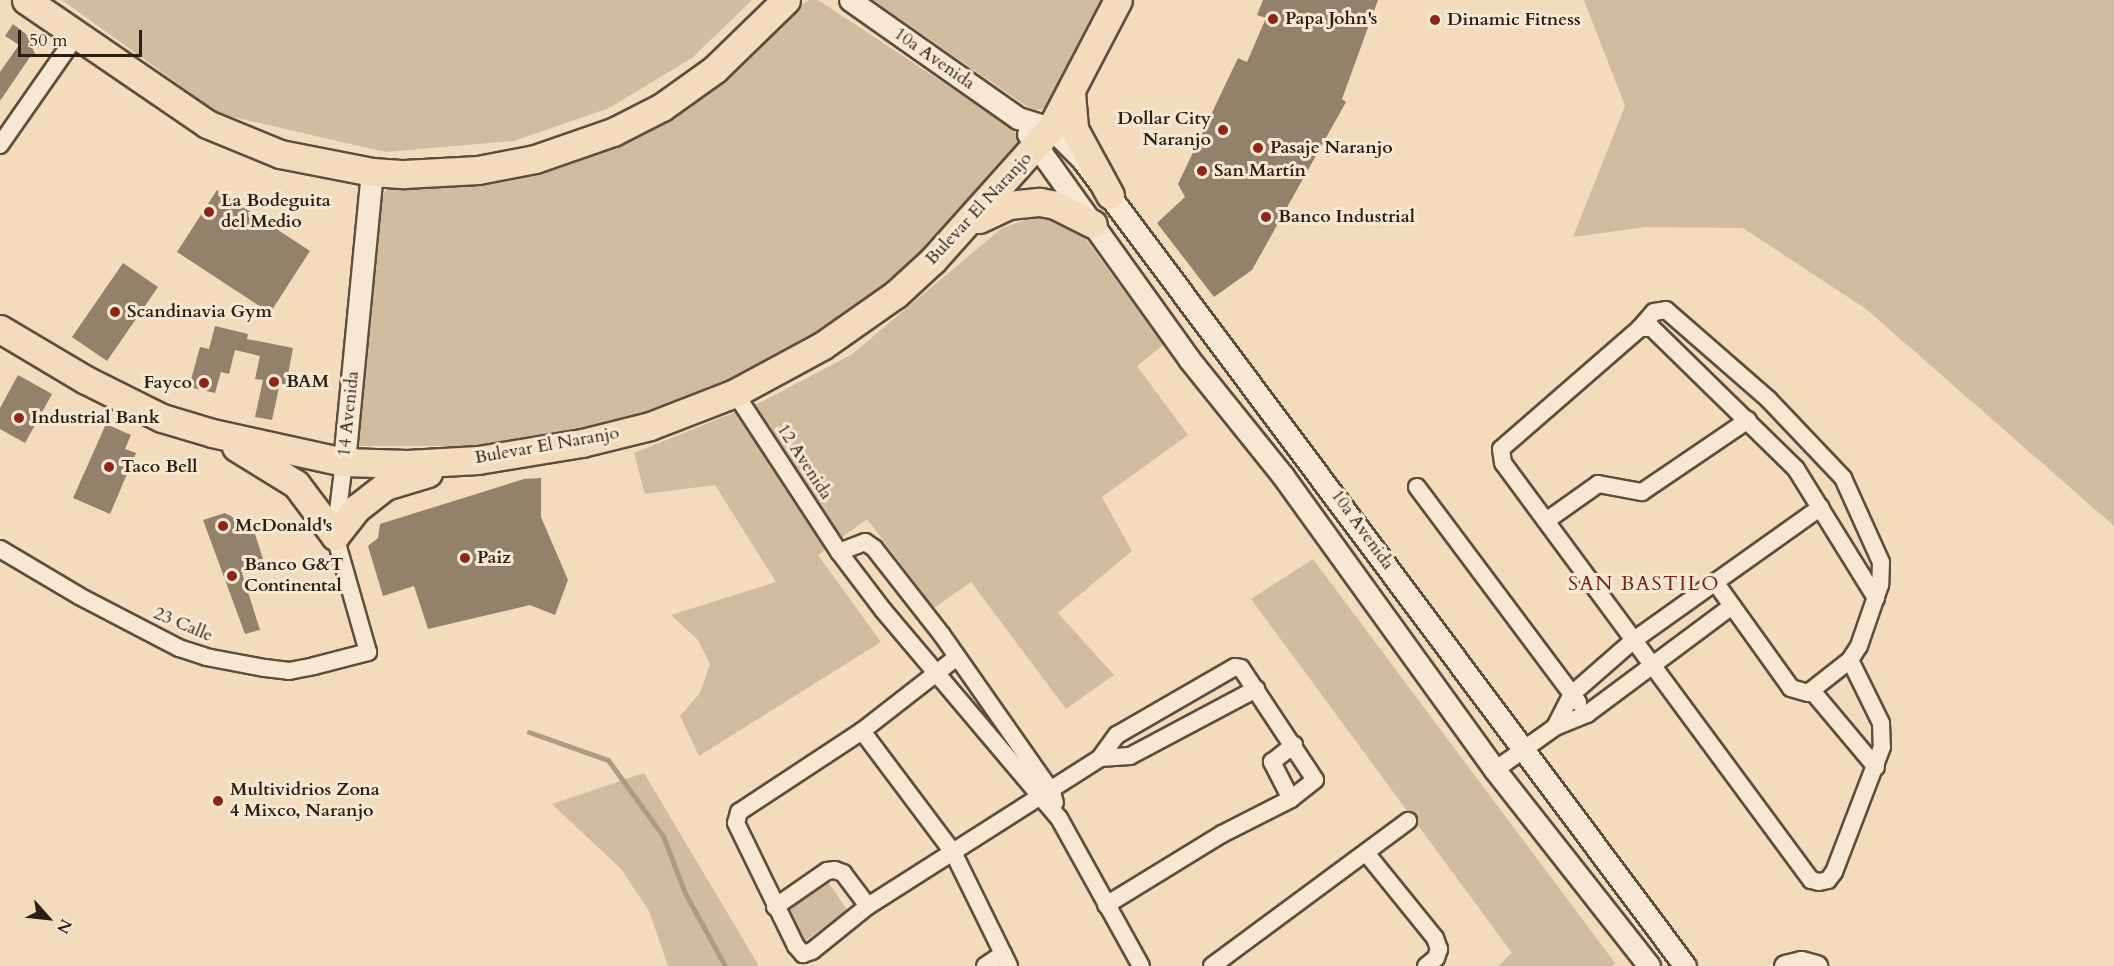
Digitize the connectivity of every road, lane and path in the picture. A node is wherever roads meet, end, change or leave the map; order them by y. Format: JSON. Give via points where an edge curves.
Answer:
{"nodes":[{"id":1,"x":26,"y":0,"type":"edge"},
{"id":2,"x":786,"y":0,"type":"edge"},
{"id":3,"x":850,"y":0,"type":"edge"},
{"id":4,"x":1118,"y":0,"type":"edge"},
{"id":5,"x":76,"y":36,"type":"junction"},
{"id":6,"x":1071,"y":93,"type":"junction"},
{"id":7,"x":1044,"y":138,"type":"junction"},
{"id":8,"x":0,"y":145,"type":"edge"},
{"id":9,"x":372,"y":172,"type":"junction"},
{"id":10,"x":1110,"y":195,"type":"junction"},
{"id":11,"x":970,"y":223,"type":"junction"},
{"id":12,"x":1093,"y":224,"type":"junction"},
{"id":13,"x":1640,"y":328,"type":"junction"},
{"id":14,"x":0,"y":329,"type":"edge"},
{"id":15,"x":735,"y":393,"type":"junction"},
{"id":16,"x":1748,"y":420,"type":"junction"},
{"id":17,"x":212,"y":433,"type":"junction"},
{"id":18,"x":1308,"y":457,"type":"junction"},
{"id":19,"x":478,"y":459,"type":"junction"},
{"id":20,"x":344,"y":462,"type":"junction"},
{"id":21,"x":1283,"y":476,"type":"junction"},
{"id":22,"x":1417,"y":486,"type":"dead end"},
{"id":23,"x":1821,"y":507,"type":"junction"},
{"id":24,"x":1546,"y":521,"type":"junction"},
{"id":25,"x":335,"y":536,"type":"junction"},
{"id":26,"x":0,"y":549,"type":"edge"},
{"id":27,"x":839,"y":552,"type":"junction"},
{"id":28,"x":1714,"y":582,"type":"junction"},
{"id":29,"x":1876,"y":598,"type":"junction"},
{"id":30,"x":1732,"y":606,"type":"junction"},
{"id":31,"x":942,"y":635,"type":"junction"},
{"id":32,"x":1634,"y":640,"type":"junction"},
{"id":33,"x":368,"y":652,"type":"joint"},
{"id":34,"x":920,"y":653,"type":"junction"},
{"id":35,"x":957,"y":657,"type":"junction"},
{"id":36,"x":1850,"y":660,"type":"junction"},
{"id":37,"x":1652,"y":665,"type":"junction"},
{"id":38,"x":937,"y":673,"type":"junction"},
{"id":39,"x":1256,"y":689,"type":"junction"},
{"id":40,"x":1814,"y":692,"type":"junction"},
{"id":41,"x":1572,"y":694,"type":"junction"},
{"id":42,"x":1587,"y":714,"type":"junction"},
{"id":43,"x":1555,"y":727,"type":"junction"},
{"id":44,"x":862,"y":731,"type":"junction"},
{"id":45,"x":1294,"y":746,"type":"junction"},
{"id":46,"x":1524,"y":750,"type":"junction"},
{"id":47,"x":1100,"y":758,"type":"junction"},
{"id":48,"x":1876,"y":767,"type":"junction"},
{"id":49,"x":1495,"y":770,"type":"junction"},
{"id":50,"x":1047,"y":795,"type":"junction"},
{"id":51,"x":1291,"y":799,"type":"junction"},
{"id":52,"x":1408,"y":821,"type":"dead end"},
{"id":53,"x":953,"y":852,"type":"junction"},
{"id":54,"x":1367,"y":854,"type":"junction"},
{"id":55,"x":1106,"y":905,"type":"junction"},
{"id":56,"x":868,"y":906,"type":"junction"},
{"id":57,"x":775,"y":907,"type":"junction"},
{"id":58,"x":1006,"y":960,"type":"edge"},
{"id":59,"x":985,"y":966,"type":"edge"},
{"id":60,"x":1141,"y":966,"type":"edge"},
{"id":61,"x":1212,"y":966,"type":"edge"},
{"id":62,"x":1426,"y":966,"type":"edge"},
{"id":63,"x":1649,"y":966,"type":"edge"},
{"id":64,"x":1685,"y":966,"type":"edge"},
{"id":65,"x":1785,"y":966,"type":"edge"},
{"id":66,"x":1816,"y":966,"type":"edge"}],
"edges":[{"from":1,"to":5,"type":"main road"},
{"from":2,"to":9,"type":"main road","via":[[716,69],[662,107],[613,132],[563,152],[507,165],[449,173]]},
{"from":3,"to":7,"type":"street","name":"10a Avenida"},
{"from":4,"to":6,"type":"main road","name":"Bulevar El Naranjo"},
{"from":5,"to":8,"type":"street"},
{"from":5,"to":9,"type":"main road","via":[[207,124],[280,154]]},
{"from":6,"to":7,"type":"main road","name":"Bulevar El Naranjo"},
{"from":6,"to":10,"type":"main road","via":[[1074,129]]},
{"from":7,"to":10,"type":"street","name":"10a Avenida","via":[[1082,159]]},
{"from":7,"to":11,"type":"main road","name":"Bulevar El Naranjo"},
{"from":7,"to":12,"type":"street","name":"10a Avenida"},
{"from":9,"to":20,"type":"street","name":"14 Avenida"},
{"from":10,"to":18,"type":"street","name":"10a Avenida"},
{"from":11,"to":12,"type":"main road","via":[[1009,205],[1029,201],[1054,205]]},
{"from":11,"to":15,"type":"main road","name":"Bulevar El Naranjo","via":[[896,294],[859,321]]},
{"from":12,"to":21,"type":"street","name":"10a Avenida","via":[[1189,359]]},
{"from":13,"to":16,"type":"street","via":[[1657,330]]},
{"from":13,"to":24,"type":"street","via":[[1501,448],[1503,463]]},
{"from":13,"to":29,"type":"street","via":[[1659,309],[1674,315],[1826,456],[1843,478],[1879,552],[1881,573]]},
{"from":14,"to":17,"type":"main road","name":"Bulevar El Naranjo","via":[[86,380],[162,418]]},
{"from":15,"to":19,"type":"main road","name":"Bulevar El Naranjo","via":[[650,426],[609,437]]},
{"from":15,"to":27,"type":"street","name":"12 Avenida"},
{"from":16,"to":23,"type":"street","via":[[1796,470]]},
{"from":16,"to":24,"type":"street","via":[[1642,492],[1598,484]]},
{"from":17,"to":20,"type":"main road","name":"Bulevar El Naranjo"},
{"from":17,"to":25,"type":"main road","via":[[289,477]]},
{"from":18,"to":21,"type":"street"},
{"from":18,"to":46,"type":"street","name":"10a Avenida"},
{"from":19,"to":20,"type":"main road","name":"Bulevar El Naranjo","via":[[407,464]]},
{"from":19,"to":25,"type":"main road","via":[[385,486],[357,508]]},
{"from":20,"to":25,"type":"street","name":"14 Avenida"},
{"from":21,"to":49,"type":"street","name":"10a Avenida"},
{"from":22,"to":41,"type":"street"},
{"from":23,"to":28,"type":"street"},
{"from":23,"to":29,"type":"street"},
{"from":24,"to":32,"type":"street"},
{"from":25,"to":33,"type":"street","name":"14 Avenida"},
{"from":26,"to":33,"type":"street","name":"23 Calle","via":[[136,627],[206,657],[289,671]]},
{"from":27,"to":31,"type":"street","via":[[865,542],[874,548]]},
{"from":27,"to":34,"type":"street","name":"12 Avenida"},
{"from":28,"to":30,"type":"street"},
{"from":28,"to":32,"type":"street"},
{"from":29,"to":36,"type":"street"},
{"from":30,"to":37,"type":"street"},
{"from":30,"to":40,"type":"street","via":[[1791,688]]},
{"from":31,"to":34,"type":"street"},
{"from":31,"to":35,"type":"street"},
{"from":32,"to":37,"type":"street"},
{"from":32,"to":41,"type":"street"},
{"from":34,"to":38,"type":"street","name":"12 Avenida"},
{"from":35,"to":38,"type":"street"},
{"from":35,"to":50,"type":"street"},
{"from":36,"to":40,"type":"street"},
{"from":36,"to":48,"type":"street","via":[[1881,723],[1882,747]]},
{"from":37,"to":42,"type":"street"},
{"from":37,"to":48,"type":"street","via":[[1814,882],[1832,876]]},
{"from":38,"to":44,"type":"street"},
{"from":38,"to":50,"type":"street","name":"12 Avenida"},
{"from":39,"to":45,"type":"street"},
{"from":39,"to":47,"type":"street","via":[[1130,756]]},
{"from":39,"to":47,"type":"street","via":[[1246,673],[1235,667],[1117,735]]},
{"from":40,"to":48,"type":"street"},
{"from":41,"to":42,"type":"street"},
{"from":41,"to":43,"type":"street"},
{"from":42,"to":43,"type":"street"},
{"from":43,"to":46,"type":"street"},
{"from":44,"to":53,"type":"street"},
{"from":44,"to":57,"type":"street","via":[[739,812],[736,823]]},
{"from":45,"to":51,"type":"street","via":[[1272,762]]},
{"from":45,"to":51,"type":"street","via":[[1315,780]]},
{"from":46,"to":49,"type":"street"},
{"from":46,"to":64,"type":"street","name":"10a Avenida"},
{"from":47,"to":50,"type":"street"},
{"from":49,"to":63,"type":"street","name":"10a Avenida"},
{"from":50,"to":53,"type":"street"},
{"from":50,"to":55,"type":"street"},
{"from":51,"to":55,"type":"street","via":[[1222,834]]},
{"from":52,"to":54,"type":"street"},
{"from":53,"to":56,"type":"street"},
{"from":53,"to":58,"type":"street"},
{"from":54,"to":61,"type":"street"},
{"from":54,"to":62,"type":"street","via":[[1435,938],[1439,949],[1436,958]]},
{"from":55,"to":60,"type":"street"},
{"from":56,"to":57,"type":"street","via":[[843,873],[835,870],[827,871]]},
{"from":56,"to":57,"type":"street","via":[[803,954]]},
{"from":58,"to":59,"type":"street"},
{"from":65,"to":66,"type":"street","via":[[1801,962]]}]}
